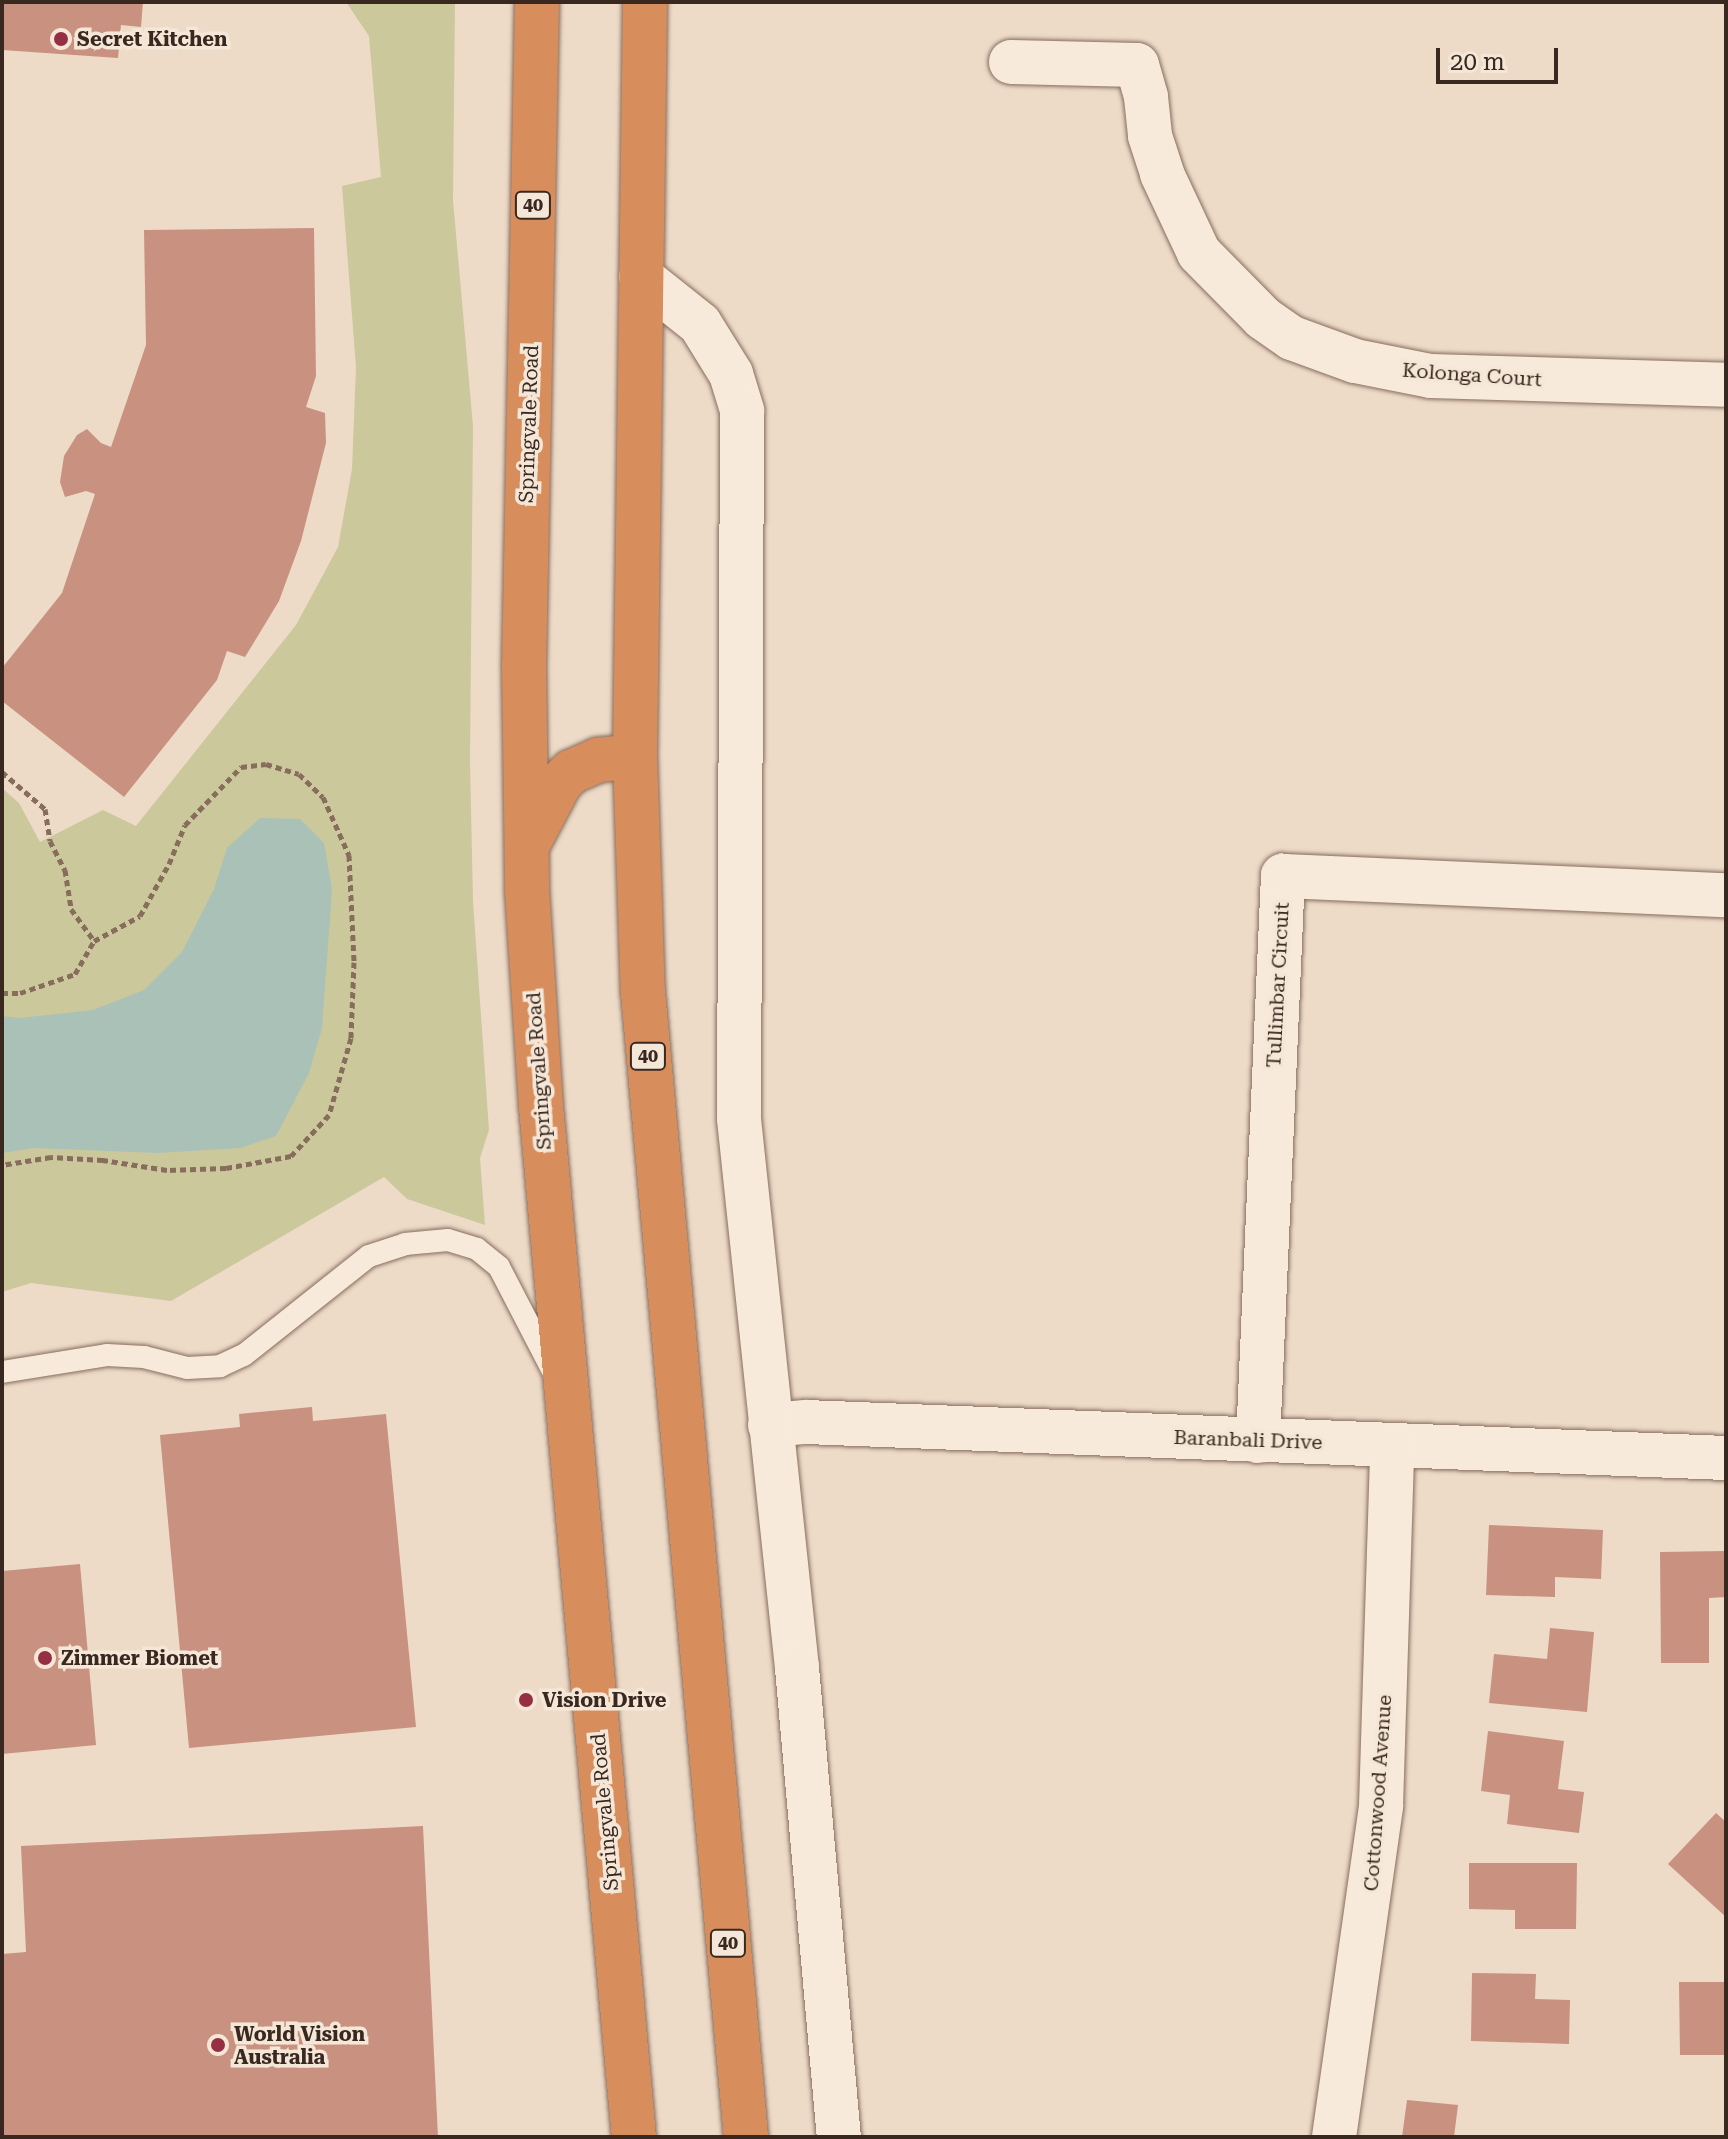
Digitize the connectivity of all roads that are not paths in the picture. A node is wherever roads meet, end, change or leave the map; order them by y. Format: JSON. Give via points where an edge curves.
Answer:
{"nodes":[{"id":1,"x":537,"y":2,"type":"edge"},
{"id":2,"x":645,"y":2,"type":"edge"},
{"id":3,"x":1011,"y":62,"type":"dead end"},
{"id":4,"x":641,"y":277,"type":"junction"},
{"id":5,"x":1726,"y":385,"type":"edge"},
{"id":6,"x":635,"y":756,"type":"junction"},
{"id":7,"x":526,"y":848,"type":"junction"},
{"id":8,"x":1726,"y":895,"type":"edge"},
{"id":9,"x":2,"y":1372,"type":"edge"},
{"id":10,"x":567,"y":1400,"type":"junction"},
{"id":11,"x":770,"y":1425,"type":"junction"},
{"id":12,"x":1258,"y":1441,"type":"junction"},
{"id":13,"x":1392,"y":1446,"type":"junction"},
{"id":14,"x":1726,"y":1458,"type":"edge"},
{"id":15,"x":634,"y":2137,"type":"edge"},
{"id":16,"x":746,"y":2137,"type":"edge"},
{"id":17,"x":839,"y":2137,"type":"edge"},
{"id":18,"x":1334,"y":2137,"type":"edge"}],
"edges":[{"from":1,"to":7,"type":"highway","name":"Springvale Road","number":"40","via":[[524,665]]},
{"from":2,"to":4,"type":"highway","number":"40"},
{"from":3,"to":5,"type":"street","name":"Kolonga Court","via":[[1137,65],[1162,174],[1199,253],[1263,318],[1292,338],[1355,361],[1431,376]]},
{"from":4,"to":6,"type":"highway","number":"40"},
{"from":4,"to":11,"type":"street","via":[[700,324],[731,374],[742,411],[739,1119]]},
{"from":6,"to":7,"type":"highway","via":[[598,760],[571,772]]},
{"from":6,"to":16,"type":"highway","number":"40","via":[[643,992]]},
{"from":7,"to":10,"type":"highway","name":"Springvale Road","number":"40","via":[[537,1058]]},
{"from":8,"to":12,"type":"street","name":"Tullimbar Circuit","via":[[1283,876]]},
{"from":9,"to":10,"type":"lane","via":[[107,1355],[187,1368],[220,1366],[244,1355],[369,1256],[405,1244],[448,1240],[489,1257],[510,1284]]},
{"from":10,"to":15,"type":"highway","name":"Springvale Road","number":"40"},
{"from":11,"to":12,"type":"street","name":"Baranbali Drive","via":[[806,1422]]},
{"from":11,"to":17,"type":"street"},
{"from":12,"to":13,"type":"street","name":"Baranbali Drive"},
{"from":13,"to":14,"type":"street","name":"Baranbali Drive"},
{"from":13,"to":18,"type":"street","name":"Cottonwood Avenue","via":[[1381,1806]]}]}
